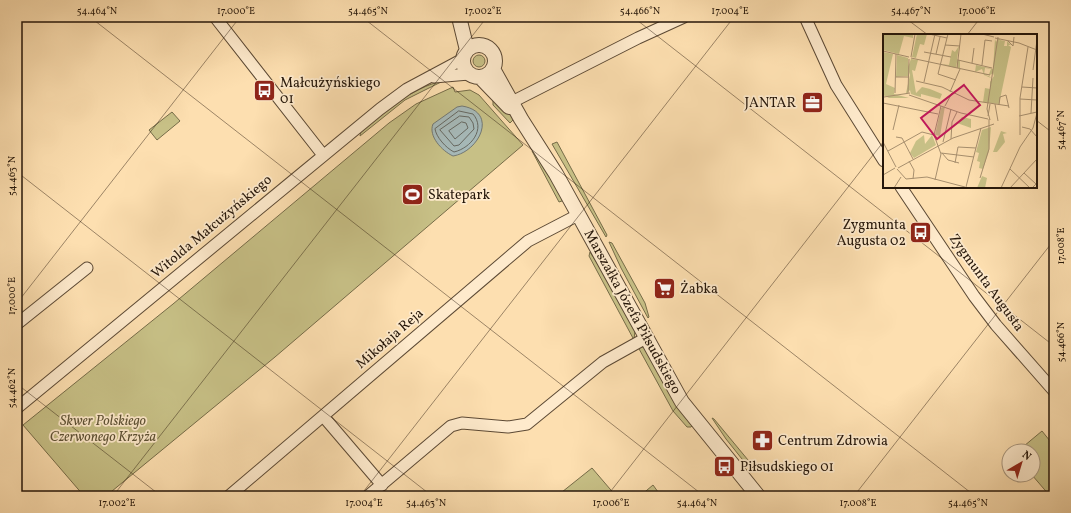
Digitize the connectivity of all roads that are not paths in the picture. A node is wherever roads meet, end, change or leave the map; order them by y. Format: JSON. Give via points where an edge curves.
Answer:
{"nodes":[{"id":1,"x":215,"y":17,"type":"edge"},
{"id":2,"x":460,"y":17,"type":"edge"},
{"id":3,"x":684,"y":17,"type":"edge"},
{"id":4,"x":805,"y":17,"type":"edge"},
{"id":5,"x":470,"y":51,"type":"junction"},
{"id":6,"x":493,"y":69,"type":"junction"},
{"id":7,"x":474,"y":76,"type":"junction"},
{"id":8,"x":432,"y":77,"type":"junction"},
{"id":9,"x":512,"y":102,"type":"junction"},
{"id":10,"x":521,"y":119,"type":"junction"},
{"id":11,"x":323,"y":155,"type":"junction"},
{"id":12,"x":883,"y":159,"type":"edge"},
{"id":13,"x":902,"y":188,"type":"edge"},
{"id":14,"x":578,"y":215,"type":"junction"},
{"id":15,"x":87,"y":268,"type":"dead end"},
{"id":16,"x":17,"y":324,"type":"edge"},
{"id":17,"x":646,"y":338,"type":"junction"},
{"id":18,"x":1054,"y":391,"type":"edge"},
{"id":19,"x":17,"y":408,"type":"edge"},
{"id":20,"x":323,"y":416,"type":"junction"},
{"id":21,"x":382,"y":485,"type":"junction"},
{"id":22,"x":229,"y":496,"type":"edge"},
{"id":23,"x":368,"y":496,"type":"edge"},
{"id":24,"x":758,"y":496,"type":"edge"}],
"edges":[{"from":1,"to":11,"type":"street"},
{"from":2,"to":5,"type":"street"},
{"from":3,"to":9,"type":"street","via":[[632,40]]},
{"from":4,"to":12,"type":"street","via":[[836,85]]},
{"from":5,"to":6,"type":"street","via":[[485,46],[493,52]]},
{"from":5,"to":7,"type":"street","via":[[465,70]]},
{"from":5,"to":8,"type":"street","name":"Witolda Małcużyńskiego"},
{"from":6,"to":7,"type":"street","via":[[487,75]]},
{"from":6,"to":9,"type":"street","name":"Marszałka Józefa Piłsudskiego"},
{"from":7,"to":8,"type":"street","name":"Witolda Małcużyńskiego"},
{"from":7,"to":10,"type":"street","name":"Marszałka Józefa Piłsudskiego"},
{"from":8,"to":11,"type":"street","name":"Witolda Małcużyńskiego","via":[[394,97]]},
{"from":9,"to":10,"type":"street","name":"Marszałka Józefa Piłsudskiego"},
{"from":10,"to":14,"type":"street","name":"Marszałka Józefa Piłsudskiego","via":[[556,174]]},
{"from":11,"to":19,"type":"street","name":"Witolda Małcużyńskiego"},
{"from":13,"to":18,"type":"street","name":"Zygmunta Augusta","via":[[974,296]]},
{"from":14,"to":17,"type":"street","name":"Marszałka Józefa Piłsudskiego"},
{"from":14,"to":20,"type":"street","name":"Mikołaja Reja","via":[[528,241]]},
{"from":15,"to":16,"type":"street"},
{"from":17,"to":21,"type":"street","via":[[603,362],[532,421],[508,427],[460,423],[446,429]]},
{"from":17,"to":24,"type":"street","name":"Marszałka Józefa Piłsudskiego","via":[[682,402]]},
{"from":20,"to":21,"type":"street"},
{"from":20,"to":22,"type":"street","name":"Mikołaja Reja"},
{"from":21,"to":23,"type":"street"}]}
